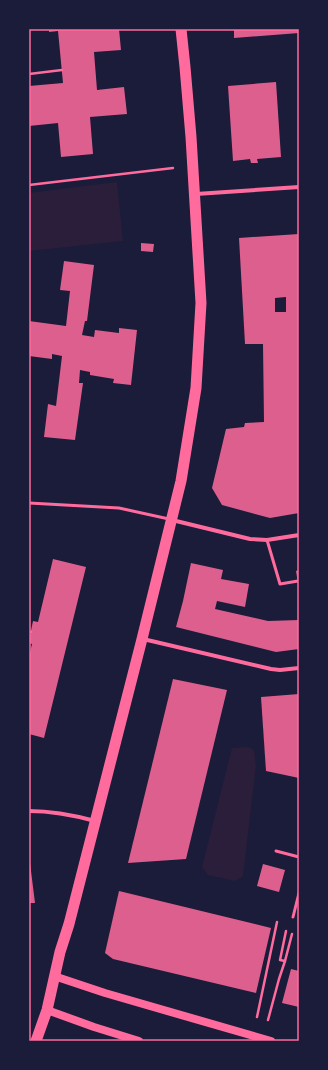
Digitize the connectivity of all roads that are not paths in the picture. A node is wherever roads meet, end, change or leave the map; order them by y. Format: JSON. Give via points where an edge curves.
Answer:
{"nodes":[{"id":1,"x":181,"y":29,"type":"edge"},
{"id":2,"x":299,"y":187,"type":"edge"},
{"id":3,"x":194,"y":194,"type":"junction"},
{"id":4,"x":29,"y":503,"type":"edge"},
{"id":5,"x":170,"y":520,"type":"junction"},
{"id":6,"x":299,"y":535,"type":"edge"},
{"id":7,"x":267,"y":540,"type":"junction"},
{"id":8,"x":298,"y":581,"type":"dead end"},
{"id":9,"x":142,"y":639,"type":"junction"},
{"id":10,"x":299,"y":668,"type":"edge"},
{"id":11,"x":29,"y":811,"type":"edge"},
{"id":12,"x":95,"y":821,"type":"junction"},
{"id":13,"x":276,"y":852,"type":"dead end"},
{"id":14,"x":299,"y":857,"type":"edge"},
{"id":15,"x":299,"y":893,"type":"edge"},
{"id":16,"x":293,"y":917,"type":"road end"},
{"id":17,"x":54,"y":976,"type":"junction"},
{"id":18,"x":47,"y":1010,"type":"junction"},
{"id":19,"x":36,"y":1041,"type":"edge"},
{"id":20,"x":139,"y":1041,"type":"edge"},
{"id":21,"x":272,"y":1041,"type":"edge"}],
"edges":[{"from":1,"to":3,"type":"highway"},
{"from":2,"to":3,"type":"street"},
{"from":3,"to":5,"type":"highway","via":[[201,303],[196,388],[180,481]]},
{"from":4,"to":5,"type":"lane","via":[[119,508]]},
{"from":5,"to":7,"type":"street","via":[[250,539]]},
{"from":5,"to":9,"type":"highway"},
{"from":6,"to":7,"type":"street"},
{"from":7,"to":8,"type":"lane","via":[[280,584]]},
{"from":9,"to":10,"type":"street","via":[[271,669]]},
{"from":9,"to":12,"type":"highway"},
{"from":11,"to":12,"type":"street","via":[[67,814]]},
{"from":12,"to":17,"type":"highway"},
{"from":13,"to":14,"type":"lane"},
{"from":15,"to":16,"type":"lane"},
{"from":17,"to":18,"type":"highway"},
{"from":17,"to":21,"type":"main road"},
{"from":18,"to":19,"type":"highway"},
{"from":18,"to":20,"type":"main road"}]}
